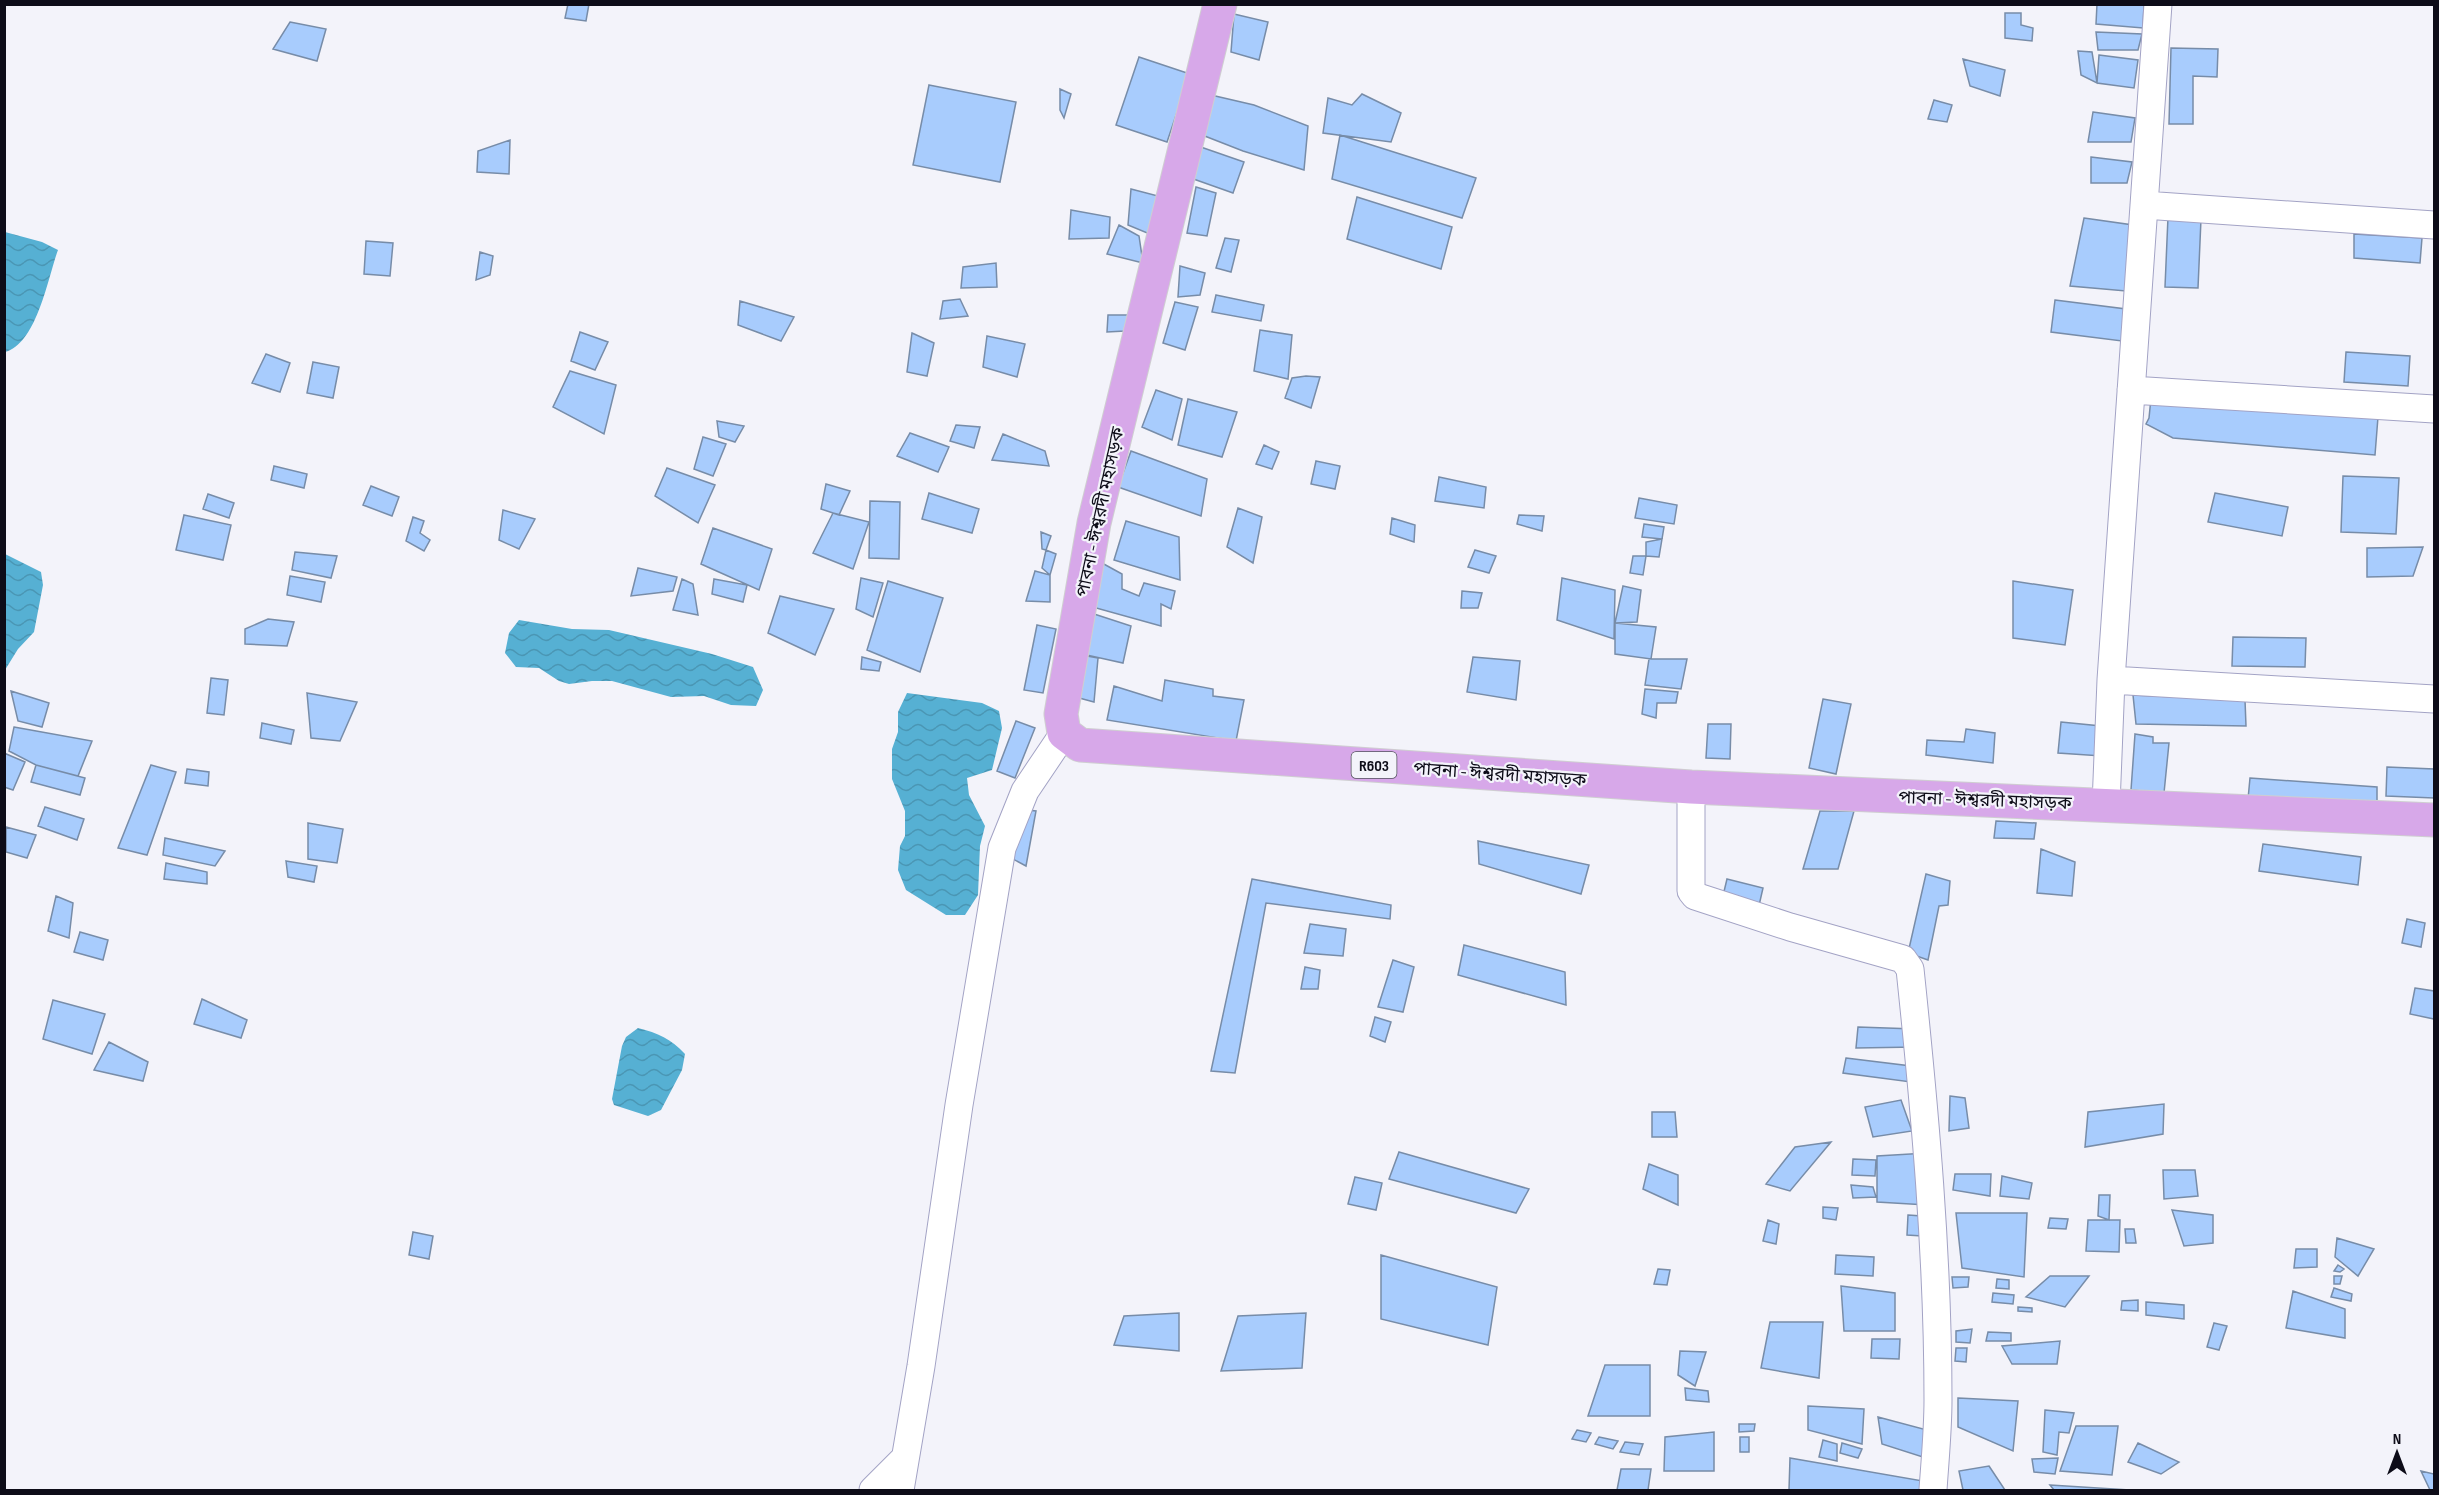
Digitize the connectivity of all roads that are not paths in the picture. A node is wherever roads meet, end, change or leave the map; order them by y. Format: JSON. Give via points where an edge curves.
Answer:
{"nodes":[{"id":1,"x":1220,"y":4,"type":"edge"},
{"id":2,"x":2158,"y":4,"type":"edge"},
{"id":3,"x":2144,"y":205,"type":"junction"},
{"id":4,"x":2434,"y":225,"type":"edge"},
{"id":5,"x":2131,"y":390,"type":"junction"},
{"id":6,"x":2434,"y":409,"type":"edge"},
{"id":7,"x":2111,"y":680,"type":"junction"},
{"id":8,"x":2434,"y":699,"type":"edge"},
{"id":9,"x":1064,"y":732,"type":"junction"},
{"id":10,"x":1691,"y":787,"type":"junction"},
{"id":11,"x":2106,"y":805,"type":"junction"},
{"id":12,"x":2434,"y":820,"type":"edge"},
{"id":13,"x":905,"y":1458,"type":"junction"},
{"id":14,"x":873,"y":1491,"type":"edge"},
{"id":15,"x":900,"y":1491,"type":"edge"},
{"id":16,"x":1933,"y":1491,"type":"edge"}],
"edges":[{"from":1,"to":9,"type":"main road","name":"পাবনা - ঈশ্বরদী মহাসড়ক","via":[[1094,523],[1061,714]]},
{"from":2,"to":3,"type":"street"},
{"from":3,"to":4,"type":"street"},
{"from":3,"to":5,"type":"street"},
{"from":5,"to":6,"type":"street"},
{"from":5,"to":7,"type":"street"},
{"from":7,"to":8,"type":"street"},
{"from":7,"to":11,"type":"street"},
{"from":9,"to":10,"type":"main road","name":"পাবনা - ঈশ্বরদী মহাসড়ক","number":"R603","via":[[1080,745]]},
{"from":9,"to":13,"type":"street","via":[[1025,790],[1002,848]]},
{"from":10,"to":11,"type":"main road","name":"পাবনা - ঈশ্বরদী মহাসড়ক","number":"R603"},
{"from":10,"to":16,"type":"street","via":[[1691,891],[1695,896],[1903,959],[1910,969],[1928,1138],[1935,1284],[1938,1401]]},
{"from":11,"to":12,"type":"main road","name":"পাবনা - ঈশ্বরদী মহাসড়ক","number":"R603"},
{"from":13,"to":14,"type":"street"},
{"from":13,"to":15,"type":"street"}]}
